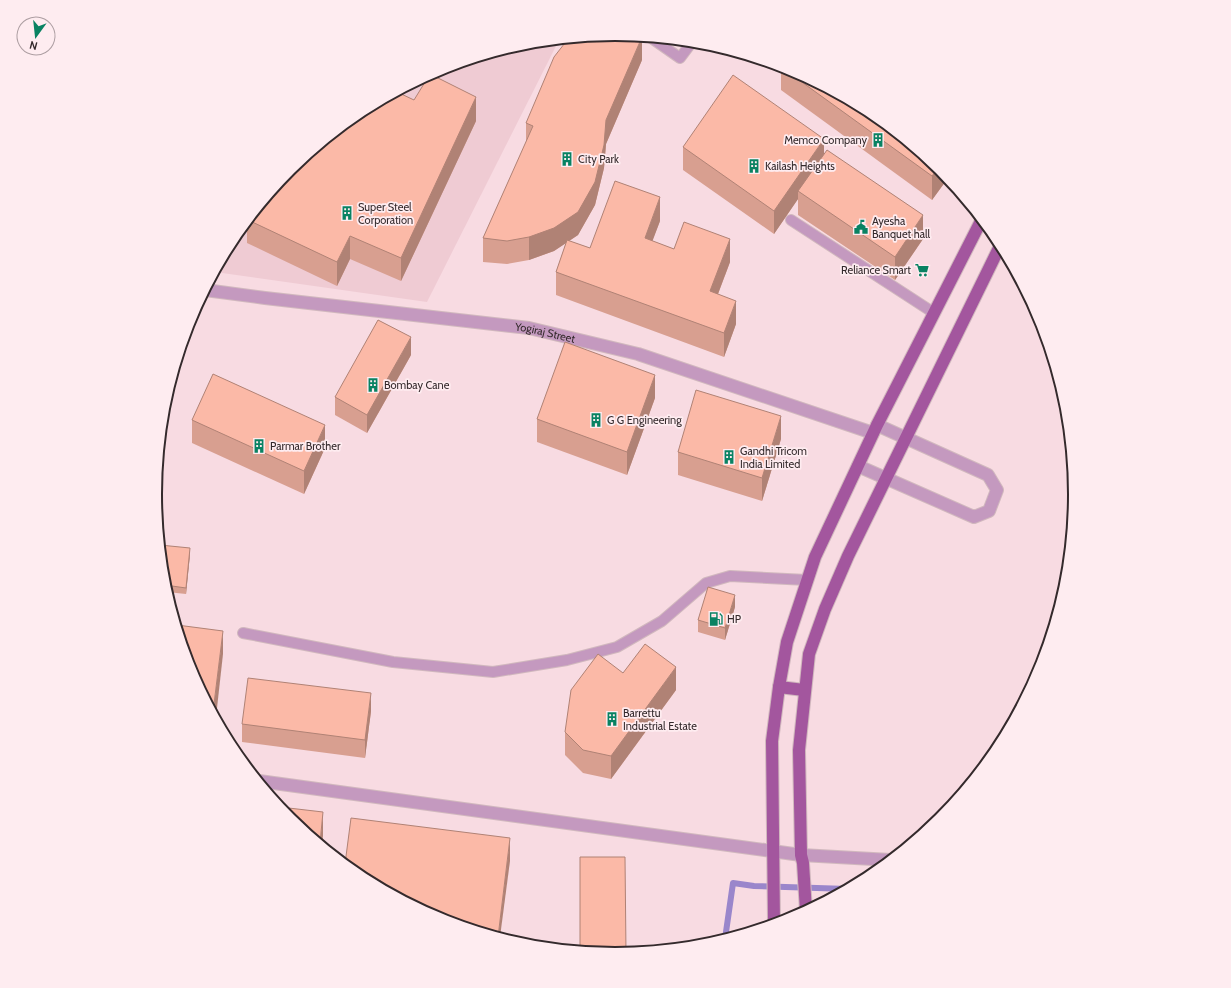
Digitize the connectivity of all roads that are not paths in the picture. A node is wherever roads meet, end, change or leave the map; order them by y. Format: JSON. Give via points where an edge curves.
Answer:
{"nodes":[{"id":1,"x":659,"y":43,"type":"edge"},
{"id":2,"x":688,"y":47,"type":"edge"},
{"id":3,"x":791,"y":220,"type":"dead end"},
{"id":4,"x":979,"y":224,"type":"edge"},
{"id":5,"x":998,"y":251,"type":"edge"},
{"id":6,"x":211,"y":291,"type":"edge"},
{"id":7,"x":934,"y":313,"type":"junction"},
{"id":8,"x":875,"y":429,"type":"junction"},
{"id":9,"x":906,"y":438,"type":"junction"},
{"id":10,"x":858,"y":466,"type":"junction"},
{"id":11,"x":886,"y":478,"type":"junction"},
{"id":12,"x":807,"y":580,"type":"junction"},
{"id":13,"x":243,"y":633,"type":"dead end"},
{"id":14,"x":779,"y":687,"type":"junction"},
{"id":15,"x":804,"y":690,"type":"junction"},
{"id":16,"x":266,"y":782,"type":"edge"},
{"id":17,"x":774,"y":851,"type":"junction"},
{"id":18,"x":802,"y":859,"type":"junction"},
{"id":19,"x":882,"y":860,"type":"edge"},
{"id":20,"x":806,"y":905,"type":"edge"},
{"id":21,"x":774,"y":918,"type":"edge"}],
"edges":[{"from":1,"to":2,"type":"lane","via":[[680,58]]},
{"from":3,"to":7,"type":"lane"},
{"from":4,"to":7,"type":"main road"},
{"from":5,"to":9,"type":"main road"},
{"from":6,"to":8,"type":"street","name":"Yogiraj Street","via":[[529,328],[638,354]]},
{"from":7,"to":8,"type":"main road"},
{"from":8,"to":9,"type":"street","name":"Yogiraj Street"},
{"from":8,"to":10,"type":"main road"},
{"from":9,"to":11,"type":"main road"},
{"from":9,"to":11,"type":"street","name":"Yogiraj Street","via":[[988,475],[997,490],[989,511],[974,517]]},
{"from":10,"to":11,"type":"street"},
{"from":10,"to":12,"type":"main road","via":[[815,557]]},
{"from":11,"to":15,"type":"main road","via":[[825,609],[809,654]]},
{"from":12,"to":13,"type":"lane","via":[[730,576],[706,583],[662,621],[617,647],[567,660],[493,672],[393,662]]},
{"from":12,"to":14,"type":"main road","via":[[787,642]]},
{"from":14,"to":15,"type":"main road"},
{"from":14,"to":17,"type":"main road","via":[[772,741]]},
{"from":15,"to":18,"type":"main road","via":[[799,750]]},
{"from":16,"to":17,"type":"street"},
{"from":17,"to":18,"type":"street"},
{"from":17,"to":21,"type":"main road"},
{"from":18,"to":19,"type":"street"},
{"from":18,"to":20,"type":"main road"}]}
